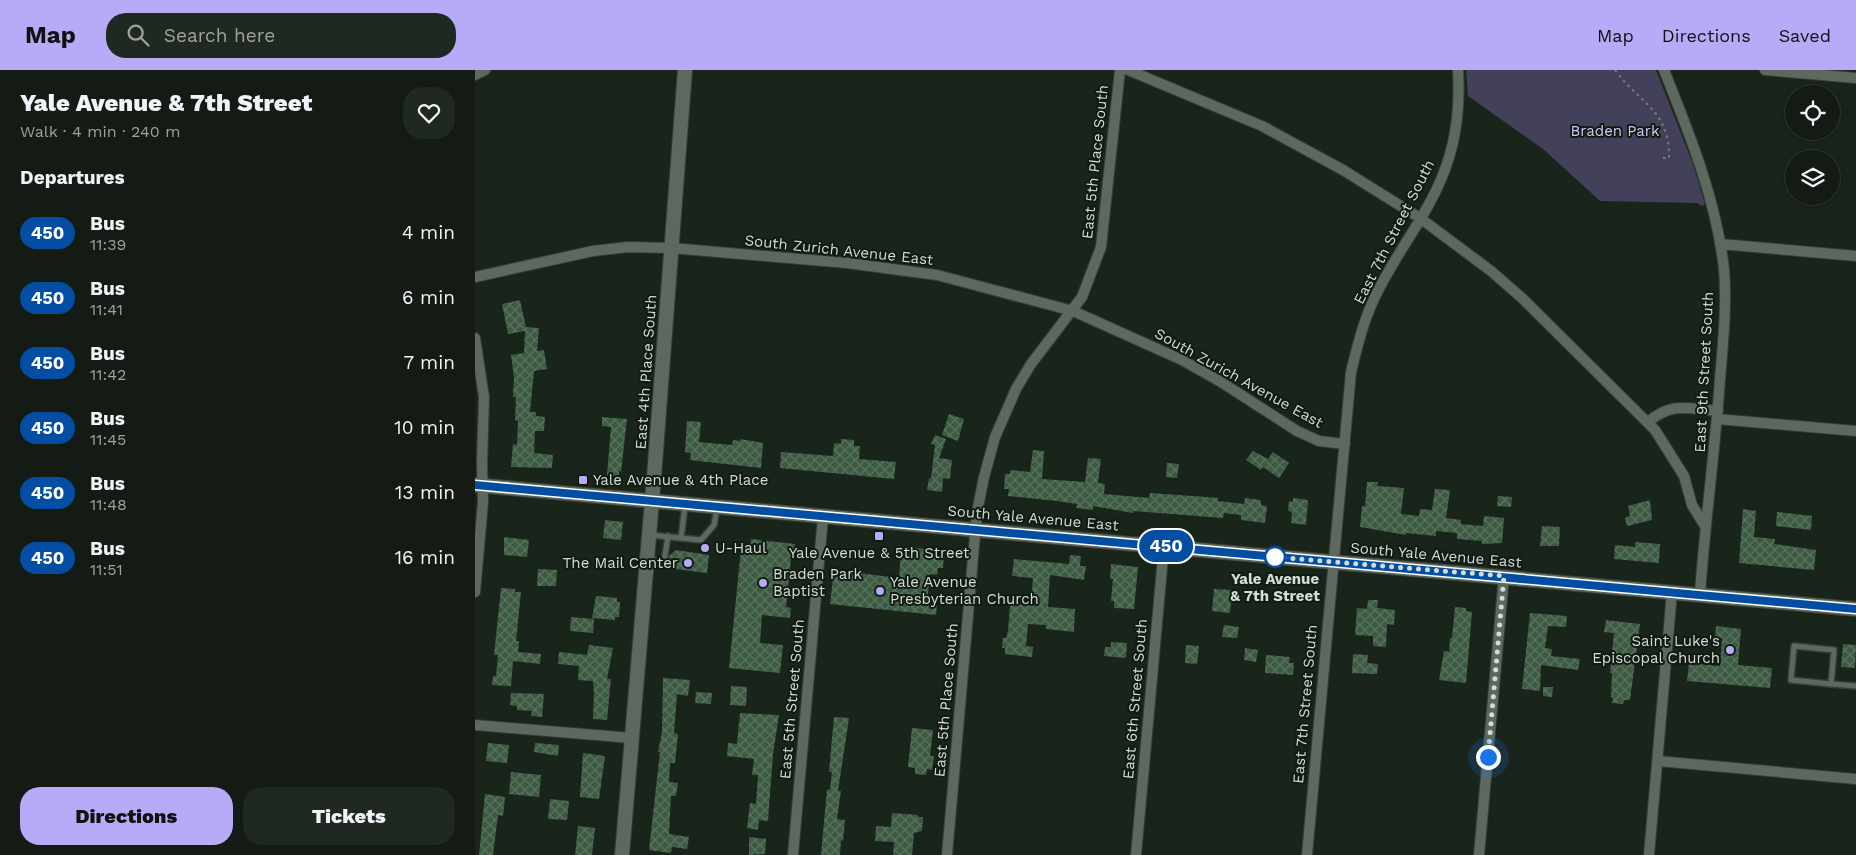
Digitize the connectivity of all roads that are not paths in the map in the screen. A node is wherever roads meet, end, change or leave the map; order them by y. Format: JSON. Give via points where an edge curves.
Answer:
{"nodes":[{"id":1,"x":485,"y":70,"type":"edge"},
{"id":2,"x":685,"y":70,"type":"edge"},
{"id":3,"x":1120,"y":70,"type":"edge"},
{"id":4,"x":1128,"y":70,"type":"edge"},
{"id":5,"x":1458,"y":70,"type":"edge"},
{"id":6,"x":1664,"y":70,"type":"edge"},
{"id":7,"x":1765,"y":70,"type":"edge"},
{"id":8,"x":475,"y":75,"type":"edge"},
{"id":9,"x":1856,"y":78,"type":"edge"},
{"id":10,"x":1420,"y":218,"type":"junction"},
{"id":11,"x":1720,"y":244,"type":"junction"},
{"id":12,"x":671,"y":248,"type":"junction"},
{"id":13,"x":1856,"y":256,"type":"edge"},
{"id":14,"x":475,"y":277,"type":"edge"},
{"id":15,"x":1073,"y":311,"type":"junction"},
{"id":16,"x":475,"y":338,"type":"edge"},
{"id":17,"x":1717,"y":415,"type":"junction"},
{"id":18,"x":1648,"y":422,"type":"junction"},
{"id":19,"x":1856,"y":431,"type":"edge"},
{"id":20,"x":1345,"y":444,"type":"junction"},
{"id":21,"x":479,"y":486,"type":"edge"},
{"id":22,"x":652,"y":501,"type":"junction"},
{"id":23,"x":685,"y":505,"type":"junction"},
{"id":24,"x":717,"y":507,"type":"junction"},
{"id":25,"x":823,"y":517,"type":"junction"},
{"id":26,"x":1705,"y":526,"type":"junction"},
{"id":27,"x":976,"y":530,"type":"junction"},
{"id":28,"x":648,"y":535,"type":"junction"},
{"id":29,"x":668,"y":536,"type":"junction"},
{"id":30,"x":681,"y":538,"type":"junction"},
{"id":31,"x":1164,"y":546,"type":"junction"},
{"id":32,"x":647,"y":560,"type":"junction"},
{"id":33,"x":1332,"y":562,"type":"junction"},
{"id":34,"x":1504,"y":576,"type":"junction"},
{"id":35,"x":475,"y":592,"type":"edge"},
{"id":36,"x":1671,"y":592,"type":"junction"},
{"id":37,"x":1700,"y":594,"type":"junction"},
{"id":38,"x":1856,"y":609,"type":"edge"},
{"id":39,"x":1831,"y":684,"type":"junction"},
{"id":40,"x":1856,"y":686,"type":"edge"},
{"id":41,"x":475,"y":724,"type":"edge"},
{"id":42,"x":632,"y":738,"type":"junction"},
{"id":43,"x":1657,"y":761,"type":"junction"},
{"id":44,"x":1856,"y":779,"type":"edge"},
{"id":45,"x":622,"y":855,"type":"edge"},
{"id":46,"x":793,"y":855,"type":"edge"},
{"id":47,"x":947,"y":855,"type":"edge"},
{"id":48,"x":1136,"y":855,"type":"edge"},
{"id":49,"x":1307,"y":855,"type":"edge"},
{"id":50,"x":1479,"y":855,"type":"edge"},
{"id":51,"x":1649,"y":855,"type":"edge"}],
"edges":[{"from":1,"to":8,"type":"street"},
{"from":2,"to":12,"type":"main road","name":"East 4th Place South"},
{"from":3,"to":15,"type":"street","name":"East 5th Place South","via":[[1101,247],[1082,298]]},
{"from":4,"to":10,"type":"street","via":[[1262,126]]},
{"from":5,"to":10,"type":"street","name":"East 7th Street South","via":[[1459,98],[1451,151],[1435,192]]},
{"from":6,"to":11,"type":"street","name":"East 9th Street South","via":[[1699,157]]},
{"from":7,"to":9,"type":"street"},
{"from":10,"to":18,"type":"street","via":[[1522,298]]},
{"from":10,"to":20,"type":"street","name":"East 7th Street South","via":[[1395,258],[1366,318],[1351,372]]},
{"from":11,"to":13,"type":"street"},
{"from":11,"to":17,"type":"street","name":"East 9th Street South","via":[[1724,270],[1724,330]]},
{"from":12,"to":14,"type":"street","name":"South Zurich Avenue East","via":[[593,250]]},
{"from":12,"to":15,"type":"street","name":"South Zurich Avenue East","via":[[891,268],[945,277]]},
{"from":12,"to":22,"type":"main road","name":"East 4th Place South"},
{"from":15,"to":20,"type":"street","name":"South Zurich Avenue East","via":[[1182,360],[1297,431],[1319,441]]},
{"from":15,"to":27,"type":"street","name":"East 5th Place South","via":[[1031,364],[999,424],[984,477]]},
{"from":16,"to":21,"type":"street","via":[[484,397]]},
{"from":17,"to":18,"type":"street","via":[[1673,408]]},
{"from":17,"to":19,"type":"street"},
{"from":17,"to":26,"type":"street","name":"East 9th Street South","via":[[1710,505]]},
{"from":18,"to":26,"type":"street","via":[[1684,476],[1692,505]]},
{"from":20,"to":33,"type":"street","name":"East 7th Street South"},
{"from":21,"to":22,"type":"main road","name":"South Yale Avenue East"},
{"from":21,"to":35,"type":"street","via":[[483,502]]},
{"from":22,"to":23,"type":"main road","name":"South Yale Avenue East"},
{"from":22,"to":28,"type":"main road","name":"East 4th Place South"},
{"from":23,"to":24,"type":"main road","name":"South Yale Avenue East"},
{"from":23,"to":30,"type":"lane"},
{"from":24,"to":25,"type":"main road","name":"South Yale Avenue East"},
{"from":24,"to":30,"type":"lane","via":[[714,525],[701,540]]},
{"from":25,"to":27,"type":"main road","name":"South Yale Avenue East"},
{"from":25,"to":46,"type":"street","name":"East 5th Street South"},
{"from":26,"to":37,"type":"street","name":"East 9th Street South"},
{"from":27,"to":31,"type":"main road","name":"South Yale Avenue East"},
{"from":27,"to":47,"type":"street","name":"East 5th Place South"},
{"from":28,"to":29,"type":"lane"},
{"from":28,"to":32,"type":"main road","name":"East 4th Place South"},
{"from":29,"to":30,"type":"lane"},
{"from":29,"to":32,"type":"lane","via":[[664,562]]},
{"from":31,"to":33,"type":"main road","name":"South Yale Avenue East"},
{"from":31,"to":48,"type":"street","name":"East 6th Street South"},
{"from":32,"to":42,"type":"main road","name":"East 4th Place South"},
{"from":33,"to":34,"type":"main road","name":"South Yale Avenue East"},
{"from":33,"to":49,"type":"street","name":"East 7th Street South"},
{"from":34,"to":36,"type":"main road","name":"South Yale Avenue East"},
{"from":34,"to":50,"type":"street"},
{"from":36,"to":37,"type":"main road","name":"South Yale Avenue East"},
{"from":36,"to":43,"type":"street"},
{"from":37,"to":38,"type":"main road","name":"South Yale Avenue East"},
{"from":39,"to":39,"type":"lane","via":[[1835,650],[1794,646],[1791,680]]},
{"from":39,"to":40,"type":"lane"},
{"from":41,"to":42,"type":"street"},
{"from":42,"to":45,"type":"main road","name":"East 4th Place South"},
{"from":43,"to":44,"type":"street"},
{"from":43,"to":51,"type":"street"}]}
